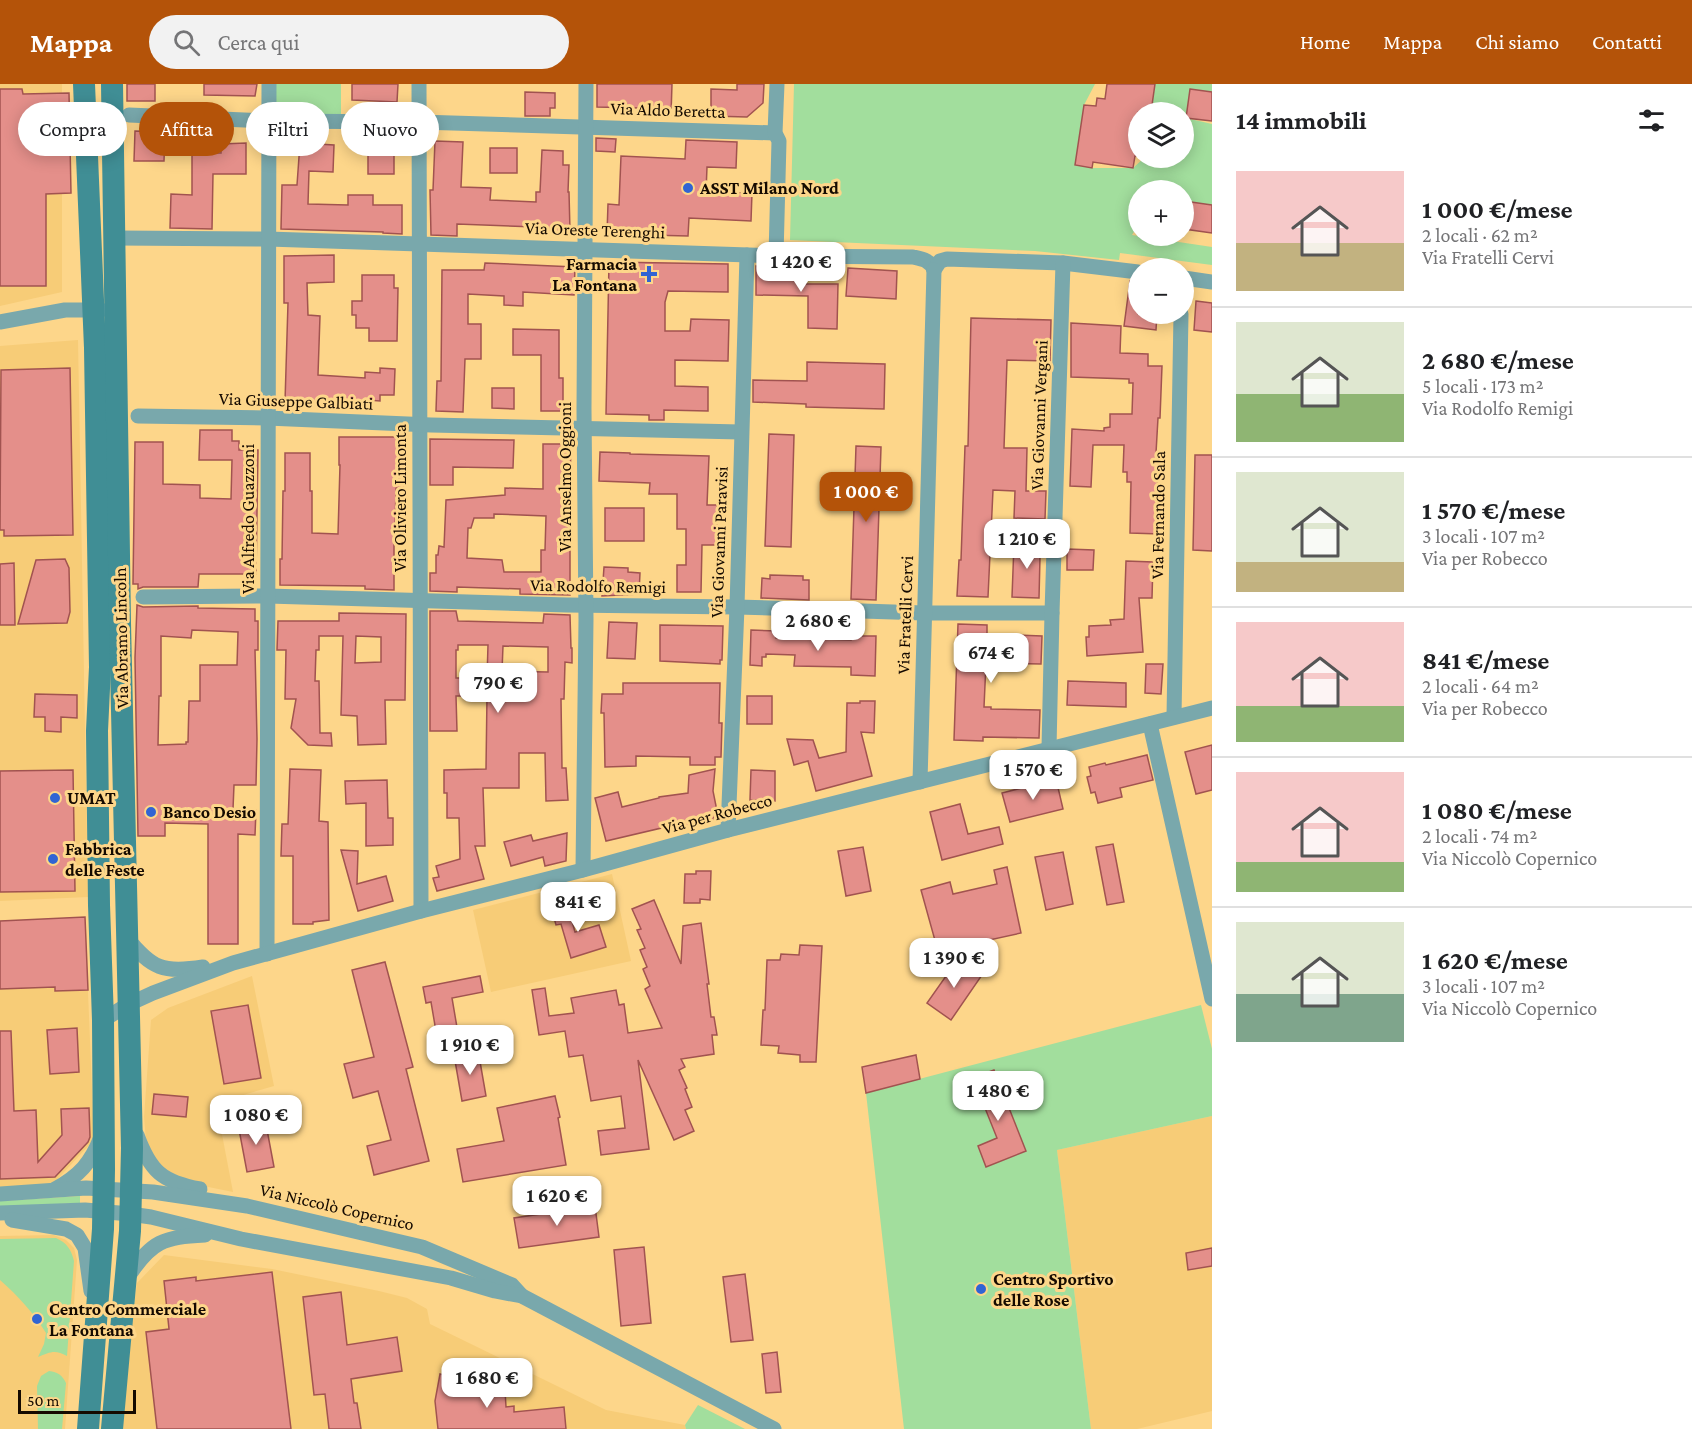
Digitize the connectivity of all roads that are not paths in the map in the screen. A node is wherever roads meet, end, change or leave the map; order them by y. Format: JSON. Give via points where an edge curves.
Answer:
{"nodes":[{"id":1,"x":84,"y":84,"type":"edge"},
{"id":2,"x":112,"y":84,"type":"edge"},
{"id":3,"x":268,"y":84,"type":"edge"},
{"id":4,"x":419,"y":84,"type":"edge"},
{"id":5,"x":586,"y":84,"type":"edge"},
{"id":6,"x":777,"y":84,"type":"edge"},
{"id":7,"x":85,"y":102,"type":"edge"},
{"id":8,"x":268,"y":102,"type":"edge"},
{"id":9,"x":419,"y":102,"type":"edge"},
{"id":10,"x":129,"y":115,"type":"dead end"},
{"id":11,"x":246,"y":120,"type":"edge"},
{"id":12,"x":439,"y":123,"type":"edge"},
{"id":13,"x":586,"y":127,"type":"junction"},
{"id":14,"x":775,"y":133,"type":"junction"},
{"id":15,"x":87,"y":156,"type":"edge"},
{"id":16,"x":92,"y":156,"type":"edge"},
{"id":17,"x":269,"y":156,"type":"edge"},
{"id":18,"x":419,"y":156,"type":"edge"},
{"id":19,"x":116,"y":238,"type":"junction"},
{"id":20,"x":268,"y":239,"type":"junction"},
{"id":21,"x":418,"y":245,"type":"junction"},
{"id":22,"x":586,"y":249,"type":"junction"},
{"id":23,"x":747,"y":255,"type":"junction"},
{"id":24,"x":776,"y":256,"type":"junction"},
{"id":25,"x":1063,"y":264,"type":"junction"},
{"id":26,"x":933,"y":270,"type":"junction"},
{"id":27,"x":1128,"y":272,"type":"edge"},
{"id":28,"x":1194,"y":279,"type":"edge"},
{"id":29,"x":1212,"y":282,"type":"edge"},
{"id":30,"x":105,"y":310,"type":"junction"},
{"id":31,"x":0,"y":322,"type":"edge"},
{"id":32,"x":1181,"y":324,"type":"edge"},
{"id":33,"x":138,"y":416,"type":"dead end"},
{"id":34,"x":267,"y":418,"type":"junction"},
{"id":35,"x":419,"y":425,"type":"junction"},
{"id":36,"x":584,"y":428,"type":"junction"},
{"id":37,"x":741,"y":432,"type":"junction"},
{"id":38,"x":268,"y":596,"type":"junction"},
{"id":39,"x":143,"y":597,"type":"dead end"},
{"id":40,"x":420,"y":602,"type":"junction"},
{"id":41,"x":586,"y":605,"type":"junction"},
{"id":42,"x":737,"y":607,"type":"junction"},
{"id":43,"x":924,"y":613,"type":"junction"},
{"id":44,"x":1052,"y":613,"type":"junction"},
{"id":45,"x":1212,"y":708,"type":"edge"},
{"id":46,"x":1174,"y":717,"type":"junction"},
{"id":47,"x":1150,"y":724,"type":"junction"},
{"id":48,"x":1049,"y":748,"type":"junction"},
{"id":49,"x":920,"y":782,"type":"junction"},
{"id":50,"x":728,"y":830,"type":"junction"},
{"id":51,"x":583,"y":870,"type":"junction"},
{"id":52,"x":421,"y":911,"type":"junction"},
{"id":53,"x":127,"y":938,"type":"junction"},
{"id":54,"x":267,"y":954,"type":"junction"},
{"id":55,"x":232,"y":963,"type":"junction"},
{"id":56,"x":1212,"y":999,"type":"edge"},
{"id":57,"x":129,"y":1004,"type":"junction"},
{"id":58,"x":103,"y":1020,"type":"junction"},
{"id":59,"x":131,"y":1120,"type":"junction"},
{"id":60,"x":104,"y":1128,"type":"junction"},
{"id":61,"x":103,"y":1190,"type":"junction"},
{"id":62,"x":51,"y":1191,"type":"junction"},
{"id":63,"x":130,"y":1191,"type":"junction"},
{"id":64,"x":0,"y":1194,"type":"edge"},
{"id":65,"x":248,"y":1206,"type":"junction"},
{"id":66,"x":130,"y":1214,"type":"junction"},
{"id":67,"x":0,"y":1216,"type":"edge"},
{"id":68,"x":224,"y":1235,"type":"junction"},
{"id":69,"x":125,"y":1282,"type":"junction"},
{"id":70,"x":522,"y":1296,"type":"junction"},
{"id":71,"x":96,"y":1322,"type":"junction"},
{"id":72,"x":88,"y":1429,"type":"edge"},
{"id":73,"x":112,"y":1429,"type":"edge"},
{"id":74,"x":774,"y":1429,"type":"edge"}],
"edges":[{"from":1,"to":7,"type":"main road","name":"Via Abramo Lincoln"},
{"from":2,"to":19,"type":"main road","name":"Via Abramo Lincoln"},
{"from":3,"to":8,"type":"street","name":"Via Alfredo Guazzoni"},
{"from":4,"to":9,"type":"street","name":"Via Oliviero Limonta"},
{"from":5,"to":13,"type":"street","name":"Via Anselmo Oggioni"},
{"from":6,"to":14,"type":"street"},
{"from":10,"to":11,"type":"street","name":"Via Aldo Beretta"},
{"from":12,"to":13,"type":"street","name":"Via Aldo Beretta"},
{"from":13,"to":14,"type":"street","name":"Via Aldo Beretta"},
{"from":13,"to":22,"type":"street","name":"Via Anselmo Oggioni"},
{"from":14,"to":24,"type":"street","via":[[779,141]]},
{"from":15,"to":30,"type":"main road","name":"Via Abramo Lincoln"},
{"from":16,"to":19,"type":"main road","via":[[99,216]]},
{"from":17,"to":20,"type":"street","name":"Via Alfredo Guazzoni"},
{"from":18,"to":21,"type":"street","name":"Via Oliviero Limonta"},
{"from":19,"to":20,"type":"street","name":"Via Oreste Terenghi"},
{"from":19,"to":30,"type":"main road","name":"Via Abramo Lincoln"},
{"from":20,"to":21,"type":"street","name":"Via Oreste Terenghi"},
{"from":20,"to":34,"type":"street","name":"Via Alfredo Guazzoni"},
{"from":21,"to":22,"type":"street","name":"Via Oreste Terenghi"},
{"from":21,"to":35,"type":"street","name":"Via Oliviero Limonta"},
{"from":22,"to":23,"type":"street","name":"Via Oreste Terenghi"},
{"from":22,"to":36,"type":"street","name":"Via Anselmo Oggioni"},
{"from":23,"to":24,"type":"street","name":"Via Oreste Terenghi"},
{"from":23,"to":37,"type":"street","name":"Via Giovanni Paravisi"},
{"from":24,"to":26,"type":"street","name":"Via Oreste Terenghi","via":[[913,257],[927,261]]},
{"from":25,"to":26,"type":"street","via":[[947,259]]},
{"from":25,"to":27,"type":"street"},
{"from":25,"to":44,"type":"street","name":"Via Giovanni Vergani"},
{"from":26,"to":43,"type":"street","name":"Via Fratelli Cervi"},
{"from":28,"to":29,"type":"street"},
{"from":30,"to":31,"type":"street","via":[[65,310]]},
{"from":30,"to":53,"type":"main road","name":"Via Abramo Lincoln","via":[[120,635]]},
{"from":30,"to":58,"type":"main road","name":"Via Abramo Lincoln","via":[[97,731]]},
{"from":32,"to":46,"type":"street","name":"Via Fernando Sala"},
{"from":33,"to":34,"type":"street","name":"Via Giuseppe Galbiati"},
{"from":34,"to":35,"type":"street","name":"Via Giuseppe Galbiati"},
{"from":34,"to":38,"type":"street","name":"Via Alfredo Guazzoni"},
{"from":35,"to":36,"type":"street","name":"Via Giuseppe Galbiati"},
{"from":35,"to":40,"type":"street","name":"Via Oliviero Limonta"},
{"from":36,"to":37,"type":"street","name":"Via Giuseppe Galbiati"},
{"from":36,"to":41,"type":"street","name":"Via Anselmo Oggioni"},
{"from":37,"to":42,"type":"street","name":"Via Giovanni Paravisi"},
{"from":38,"to":39,"type":"street","name":"Via Rodolfo Remigi"},
{"from":38,"to":40,"type":"street","name":"Via Rodolfo Remigi"},
{"from":38,"to":54,"type":"street","name":"Via Alfredo Guazzoni"},
{"from":40,"to":41,"type":"street","name":"Via Rodolfo Remigi"},
{"from":40,"to":52,"type":"street","name":"Via Oliviero Limonta"},
{"from":41,"to":42,"type":"street","name":"Via Rodolfo Remigi"},
{"from":41,"to":51,"type":"street","name":"Via Anselmo Oggioni"},
{"from":42,"to":43,"type":"street","name":"Via Rodolfo Remigi"},
{"from":42,"to":50,"type":"street","name":"Via Giovanni Paravisi"},
{"from":43,"to":44,"type":"street","name":"Via Rodolfo Remigi"},
{"from":43,"to":49,"type":"street","name":"Via Fratelli Cervi"},
{"from":44,"to":48,"type":"street","name":"Via Giovanni Vergani"},
{"from":45,"to":46,"type":"street","name":"Via per Robecco"},
{"from":46,"to":47,"type":"street","name":"Via per Robecco"},
{"from":47,"to":48,"type":"street","name":"Via per Robecco"},
{"from":47,"to":56,"type":"street"},
{"from":48,"to":49,"type":"street","name":"Via per Robecco"},
{"from":49,"to":50,"type":"street","name":"Via per Robecco"},
{"from":50,"to":51,"type":"street","name":"Via per Robecco"},
{"from":51,"to":52,"type":"street","name":"Via per Robecco"},
{"from":52,"to":54,"type":"street","name":"Via per Robecco"},
{"from":53,"to":55,"type":"street","name":"Via per Robecco","via":[[154,965],[169,969]]},
{"from":53,"to":57,"type":"main road","name":"Via Abramo Lincoln"},
{"from":54,"to":55,"type":"street","name":"Via per Robecco"},
{"from":55,"to":57,"type":"street","name":"Via per Robecco"},
{"from":57,"to":58,"type":"street","name":"Via per Robecco"},
{"from":57,"to":59,"type":"main road","name":"Via Abramo Lincoln"},
{"from":58,"to":60,"type":"main road","name":"Via Abramo Lincoln"},
{"from":59,"to":63,"type":"main road","name":"Via Abramo Lincoln"},
{"from":59,"to":65,"type":"street","via":[[145,1157],[169,1180],[230,1195]]},
{"from":60,"to":61,"type":"main road","name":"Via Abramo Lincoln"},
{"from":60,"to":62,"type":"street","via":[[83,1169]]},
{"from":61,"to":62,"type":"street"},
{"from":61,"to":63,"type":"street","name":"Via Niccolò Copernico"},
{"from":61,"to":66,"type":"street","name":"Via Niccolò Copernico"},
{"from":61,"to":67,"type":"street","via":[[85,1210]]},
{"from":61,"to":71,"type":"main road","name":"Via Abramo Lincoln"},
{"from":62,"to":64,"type":"street"},
{"from":63,"to":65,"type":"street","name":"Via Niccolò Copernico"},
{"from":63,"to":66,"type":"main road","name":"Via Abramo Lincoln"},
{"from":65,"to":70,"type":"street","name":"Via Niccolò Copernico","via":[[422,1246],[512,1285]]},
{"from":66,"to":68,"type":"street","name":"Via Niccolò Copernico"},
{"from":66,"to":69,"type":"main road","name":"Via Abramo Lincoln"},
{"from":67,"to":71,"type":"street","via":[[66,1229],[77,1235],[84,1248]]},
{"from":68,"to":69,"type":"street","via":[[172,1238],[156,1244]]},
{"from":68,"to":70,"type":"street","name":"Via Niccolò Copernico","via":[[451,1278]]},
{"from":69,"to":73,"type":"main road","name":"Via Abramo Lincoln"},
{"from":70,"to":74,"type":"street","name":"Via Niccolò Copernico"},
{"from":71,"to":72,"type":"main road","name":"Via Abramo Lincoln"}]}
